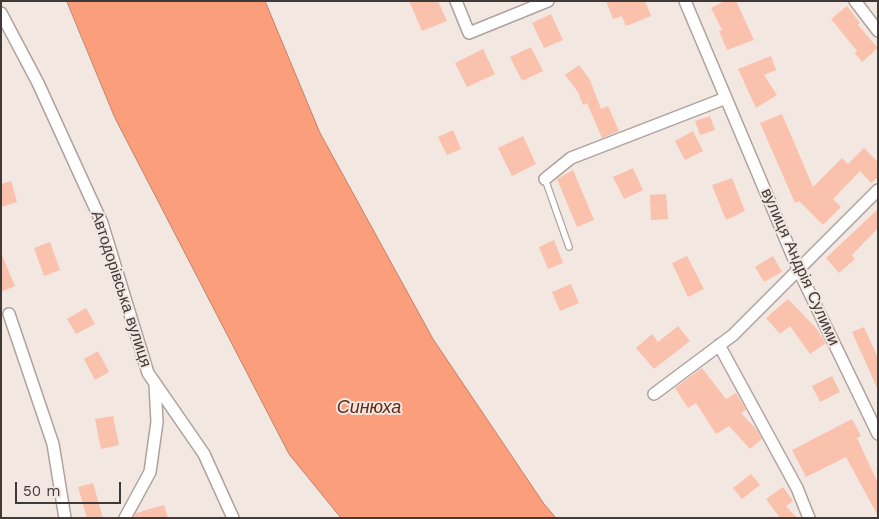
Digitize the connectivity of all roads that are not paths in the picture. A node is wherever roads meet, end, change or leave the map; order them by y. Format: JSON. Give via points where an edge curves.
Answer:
{"nodes":[{"id":1,"x":456,"y":1,"type":"edge"},
{"id":2,"x":548,"y":1,"type":"edge"},
{"id":3,"x":685,"y":1,"type":"edge"},
{"id":4,"x":855,"y":1,"type":"edge"},
{"id":5,"x":1,"y":13,"type":"edge"},
{"id":6,"x":878,"y":31,"type":"edge"},
{"id":7,"x":726,"y":98,"type":"junction"},
{"id":8,"x":545,"y":179,"type":"joint"},
{"id":9,"x":878,"y":190,"type":"edge"},
{"id":10,"x":569,"y":247,"type":"dead end"},
{"id":11,"x":799,"y":271,"type":"junction"},
{"id":12,"x":8,"y":314,"type":"dead end"},
{"id":13,"x":720,"y":345,"type":"junction"},
{"id":14,"x":155,"y":382,"type":"junction"},
{"id":15,"x":654,"y":394,"type":"dead end"},
{"id":16,"x":878,"y":434,"type":"edge"},
{"id":17,"x":65,"y":518,"type":"edge"},
{"id":18,"x":125,"y":518,"type":"edge"},
{"id":19,"x":233,"y":518,"type":"edge"},
{"id":20,"x":809,"y":518,"type":"edge"}],
"edges":[{"from":1,"to":2,"type":"street","via":[[469,33]]},
{"from":3,"to":7,"type":"street","name":"вулиця Андрія Сулими"},
{"from":4,"to":6,"type":"street"},
{"from":5,"to":14,"type":"street","name":"Автодорівська вулиця","via":[[38,83],[102,223],[148,373]]},
{"from":7,"to":8,"type":"street","via":[[571,158]]},
{"from":7,"to":11,"type":"street","name":"вулиця Андрія Сулими"},
{"from":8,"to":10,"type":"lane"},
{"from":9,"to":11,"type":"street"},
{"from":11,"to":13,"type":"street"},
{"from":11,"to":16,"type":"street","name":"вулиця Андрія Сулими"},
{"from":12,"to":17,"type":"street","via":[[53,444]]},
{"from":13,"to":15,"type":"street"},
{"from":13,"to":20,"type":"street","via":[[797,488]]},
{"from":14,"to":18,"type":"street","name":"Автодорівська вулиця","via":[[157,422],[150,472]]},
{"from":14,"to":19,"type":"street","via":[[204,454]]}]}
